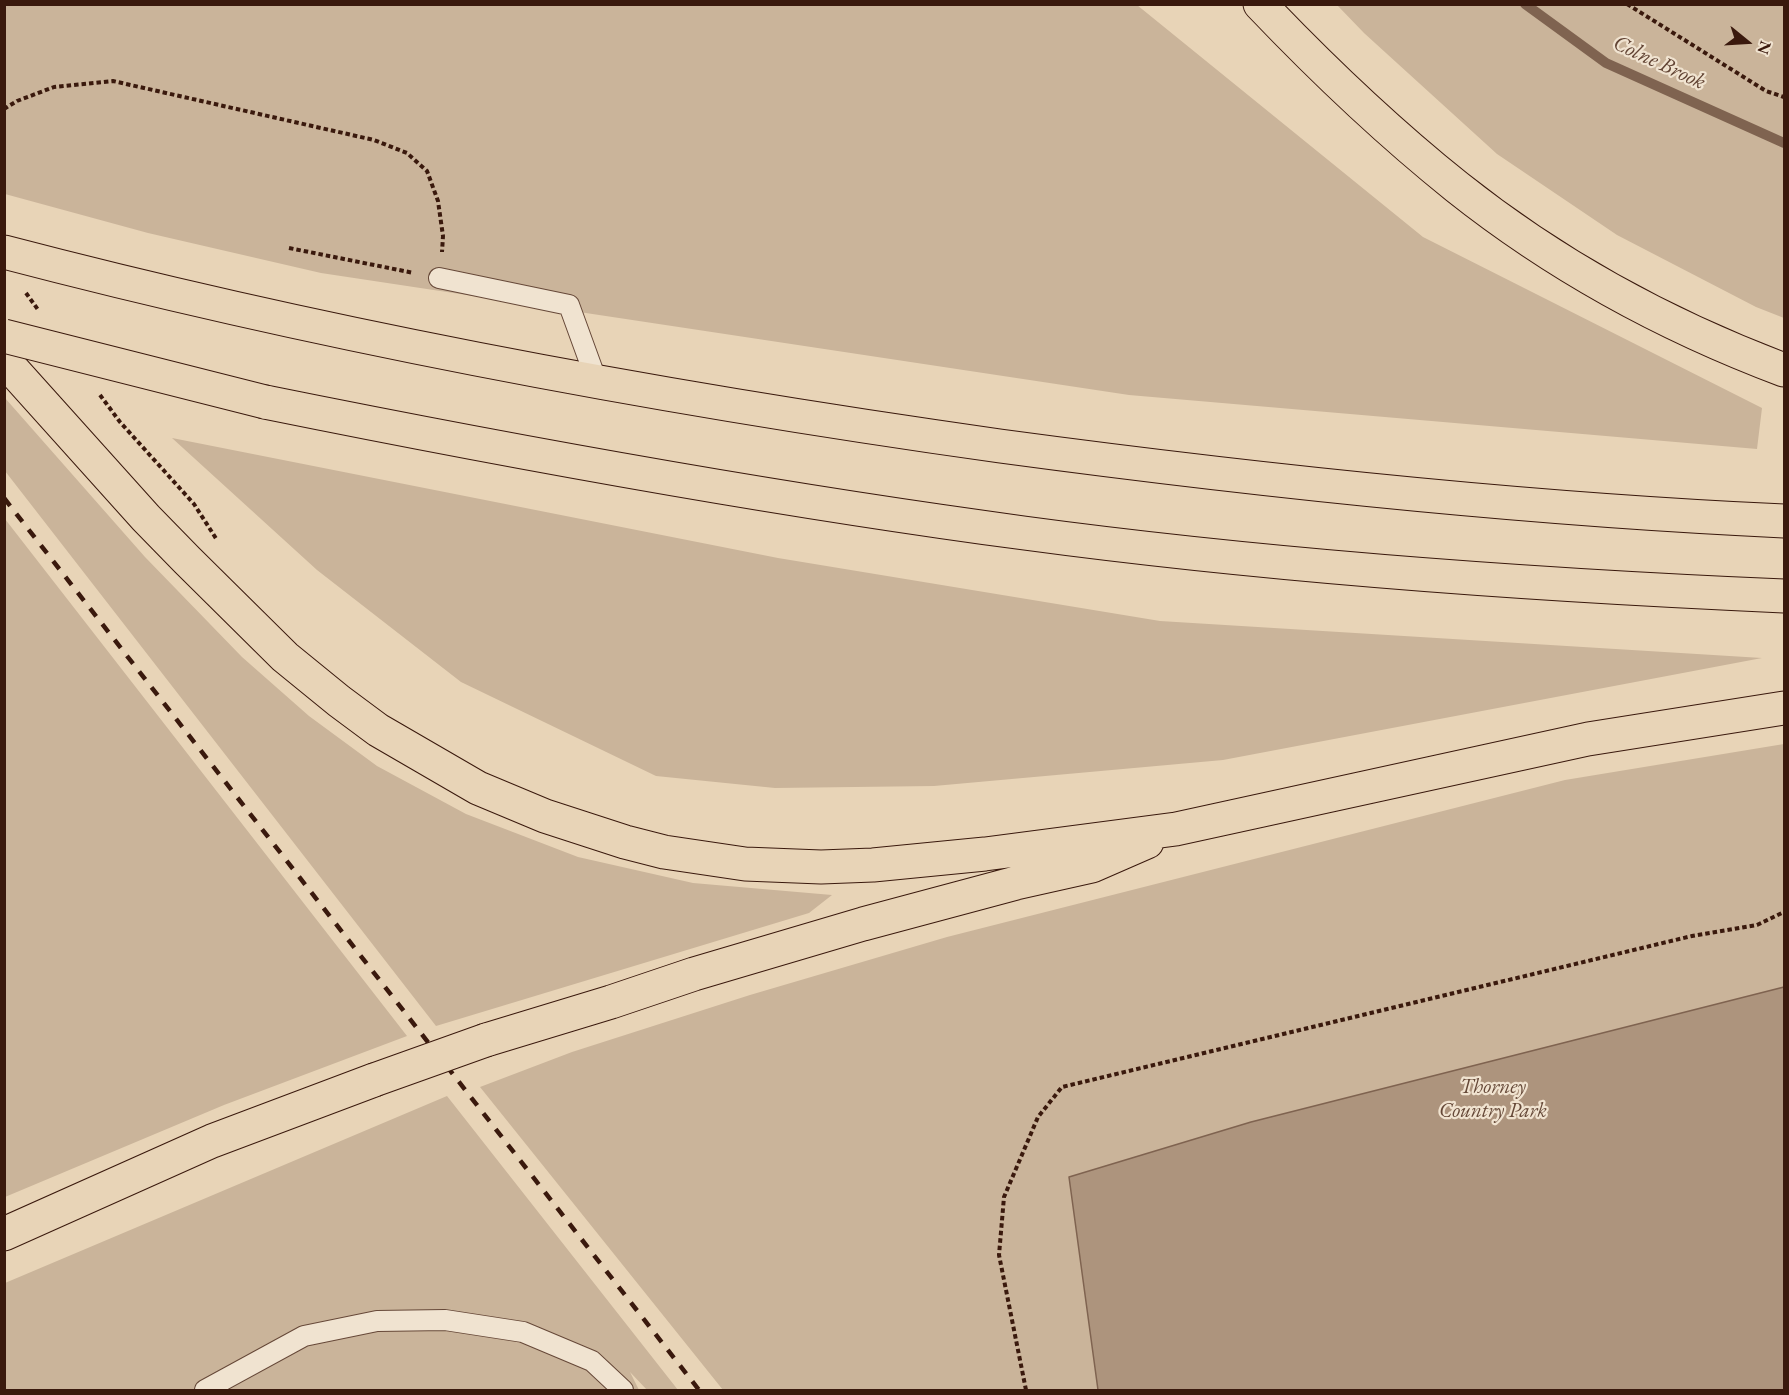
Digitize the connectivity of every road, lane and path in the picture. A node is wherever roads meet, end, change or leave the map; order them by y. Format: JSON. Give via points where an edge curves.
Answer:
{"nodes":[{"id":1,"x":1260,"y":4,"type":"edge"},
{"id":2,"x":1627,"y":4,"type":"edge"},
{"id":3,"x":1785,"y":97,"type":"edge"},
{"id":4,"x":4,"y":109,"type":"edge"},
{"id":5,"x":289,"y":248,"type":"dead end"},
{"id":6,"x":4,"y":252,"type":"edge"},
{"id":7,"x":439,"y":278,"type":"junction"},
{"id":8,"x":25,"y":291,"type":"dead end"},
{"id":9,"x":45,"y":319,"type":"dead end"},
{"id":10,"x":4,"y":336,"type":"edge"},
{"id":11,"x":4,"y":360,"type":"edge"},
{"id":12,"x":1785,"y":370,"type":"edge"},
{"id":13,"x":597,"y":382,"type":"junction"},
{"id":14,"x":99,"y":394,"type":"dead end"},
{"id":15,"x":1785,"y":521,"type":"edge"},
{"id":16,"x":223,"y":549,"type":"dead end"},
{"id":17,"x":1785,"y":596,"type":"edge"},
{"id":18,"x":1785,"y":708,"type":"edge"},
{"id":19,"x":1176,"y":829,"type":"junction"},
{"id":20,"x":1785,"y":912,"type":"edge"},
{"id":21,"x":4,"y":1234,"type":"edge"},
{"id":22,"x":205,"y":1390,"type":"edge"},
{"id":23,"x":623,"y":1390,"type":"edge"},
{"id":24,"x":1026,"y":1390,"type":"edge"}],
"edges":[{"from":1,"to":12,"type":"highway","via":[[1386,126],[1457,187],[1517,231],[1667,319]]},
{"from":2,"to":3,"type":"path","via":[[1766,91]]},
{"from":4,"to":7,"type":"path","via":[[54,87],[113,81],[375,140],[407,153],[427,171],[438,201],[443,236]]},
{"from":5,"to":7,"type":"path"},
{"from":6,"to":13,"type":"highway","via":[[437,351]]},
{"from":7,"to":13,"type":"lane","via":[[569,305]]},
{"from":8,"to":9,"type":"path"},
{"from":10,"to":17,"type":"highway","bridge":true,"via":[[265,402],[564,460],[1028,534],[1443,577]]},
{"from":11,"to":19,"type":"highway","via":[[146,518],[285,657],[378,729],[452,774],[515,804],[664,852],[785,867],[873,865]]},
{"from":13,"to":15,"type":"highway","via":[[771,412],[1090,458],[1456,498]]},
{"from":14,"to":16,"type":"path","via":[[194,504]]},
{"from":18,"to":19,"type":"highway","via":[[1588,739]]},
{"from":19,"to":21,"type":"highway","bridge":true,"via":[[1092,866],[863,924],[486,1040],[212,1141]]},
{"from":20,"to":24,"type":"path","via":[[1757,925],[1692,936],[1062,1087],[1038,1117],[1004,1197],[999,1255]]},
{"from":22,"to":23,"type":"lane","via":[[304,1336],[377,1321],[445,1320],[523,1332],[592,1361]]}]}
